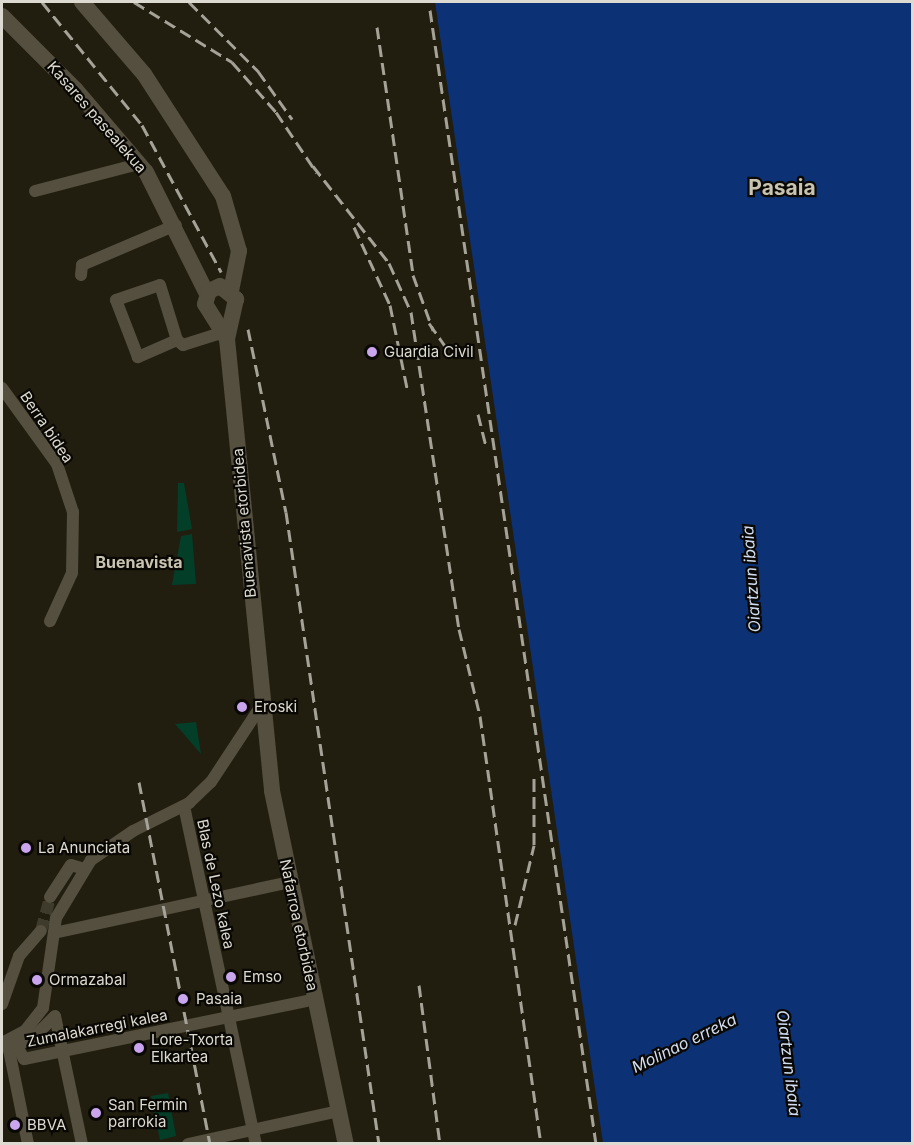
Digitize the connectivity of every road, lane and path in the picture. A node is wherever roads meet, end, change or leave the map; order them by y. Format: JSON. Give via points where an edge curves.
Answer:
{"nodes":[{"id":1,"x":82,"y":2,"type":"edge"},
{"id":2,"x":2,"y":16,"type":"edge"},
{"id":3,"x":139,"y":164,"type":"junction"},
{"id":4,"x":35,"y":191,"type":"dead end"},
{"id":5,"x":176,"y":225,"type":"junction"},
{"id":6,"x":81,"y":275,"type":"dead end"},
{"id":7,"x":231,"y":291,"type":"junction"},
{"id":8,"x":207,"y":294,"type":"junction"},
{"id":9,"x":232,"y":311,"type":"junction"},
{"id":10,"x":213,"y":315,"type":"junction"},
{"id":11,"x":226,"y":336,"type":"junction"},
{"id":12,"x":177,"y":340,"type":"junction"},
{"id":13,"x":2,"y":388,"type":"edge"},
{"id":14,"x":50,"y":621,"type":"dead end"},
{"id":15,"x":261,"y":706,"type":"junction"},
{"id":16,"x":184,"y":806,"type":"junction"},
{"id":17,"x":84,"y":869,"type":"junction"},
{"id":18,"x":290,"y":882,"type":"junction"},
{"id":19,"x":50,"y":897,"type":"tunnel mouth"},
{"id":20,"x":204,"y":901,"type":"junction"},
{"id":21,"x":48,"y":932,"type":"junction"},
{"id":22,"x":306,"y":1001,"type":"dead end"},
{"id":23,"x":2,"y":1004,"type":"edge"},
{"id":24,"x":229,"y":1017,"type":"junction"},
{"id":25,"x":10,"y":1043,"type":"edge"},
{"id":26,"x":62,"y":1051,"type":"junction"},
{"id":27,"x":339,"y":1111,"type":"junction"},
{"id":28,"x":253,"y":1129,"type":"junction"},
{"id":29,"x":28,"y":1143,"type":"edge"},
{"id":30,"x":82,"y":1143,"type":"edge"},
{"id":31,"x":188,"y":1143,"type":"edge"},
{"id":32,"x":256,"y":1143,"type":"edge"},
{"id":33,"x":346,"y":1143,"type":"edge"}],
"edges":[{"from":1,"to":7,"type":"main road","name":"Buenavista etorbidea","via":[[144,74],[223,196],[239,251]]},
{"from":2,"to":3,"type":"main road","name":"Kasares pasealekua","via":[[75,89]]},
{"from":3,"to":4,"type":"street"},
{"from":3,"to":5,"type":"main road","name":"Kasares pasealekua"},
{"from":5,"to":6,"type":"street","via":[[82,264]]},
{"from":5,"to":8,"type":"main road","name":"Kasares pasealekua","via":[[196,282]]},
{"from":7,"to":8,"type":"main road","via":[[216,286]]},
{"from":7,"to":9,"type":"main road","name":"Buenavista etorbidea"},
{"from":8,"to":10,"type":"main road","name":"Buenavista etorbidea","via":[[205,304]]},
{"from":9,"to":10,"type":"main road"},
{"from":9,"to":11,"type":"main road","name":"Buenavista etorbidea"},
{"from":10,"to":11,"type":"main road","name":"Buenavista etorbidea"},
{"from":11,"to":12,"type":"street","via":[[183,345]]},
{"from":11,"to":15,"type":"main road","name":"Buenavista etorbidea"},
{"from":12,"to":12,"type":"street","via":[[138,357],[116,300],[160,285]]},
{"from":13,"to":14,"type":"street","name":"Berra bidea","via":[[57,464],[73,512],[72,573]]},
{"from":15,"to":16,"type":"street","via":[[255,722],[211,782]]},
{"from":15,"to":18,"type":"main road","name":"Nafarroa etorbidea"},
{"from":16,"to":17,"type":"street","via":[[110,845]]},
{"from":16,"to":20,"type":"street","name":"Blas de Lezo kalea"},
{"from":17,"to":19,"type":"street","via":[[71,865]]},
{"from":17,"to":21,"type":"street","via":[[62,901]]},
{"from":18,"to":20,"type":"street"},
{"from":18,"to":27,"type":"main road","name":"Nafarroa etorbidea"},
{"from":20,"to":21,"type":"street"},
{"from":20,"to":24,"type":"street","name":"Blas de Lezo kalea"},
{"from":21,"to":23,"type":"street","via":[[20,956]]},
{"from":21,"to":25,"type":"street","via":[[43,1008],[31,1027]]},
{"from":22,"to":24,"type":"street","name":"Zumalakarregi kalea"},
{"from":24,"to":26,"type":"street","name":"Zumalakarregi kalea"},
{"from":24,"to":28,"type":"street","name":"Blas de Lezo kalea"},
{"from":25,"to":26,"type":"street","name":"Zumalakarregi kalea","via":[[24,1059]]},
{"from":25,"to":26,"type":"street","via":[[55,1016]]},
{"from":25,"to":29,"type":"street"},
{"from":26,"to":30,"type":"street"},
{"from":27,"to":28,"type":"street"},
{"from":27,"to":33,"type":"main road","name":"Nafarroa etorbidea"},
{"from":28,"to":31,"type":"street"},
{"from":28,"to":32,"type":"street","name":"Blas de Lezo kalea"}]}
